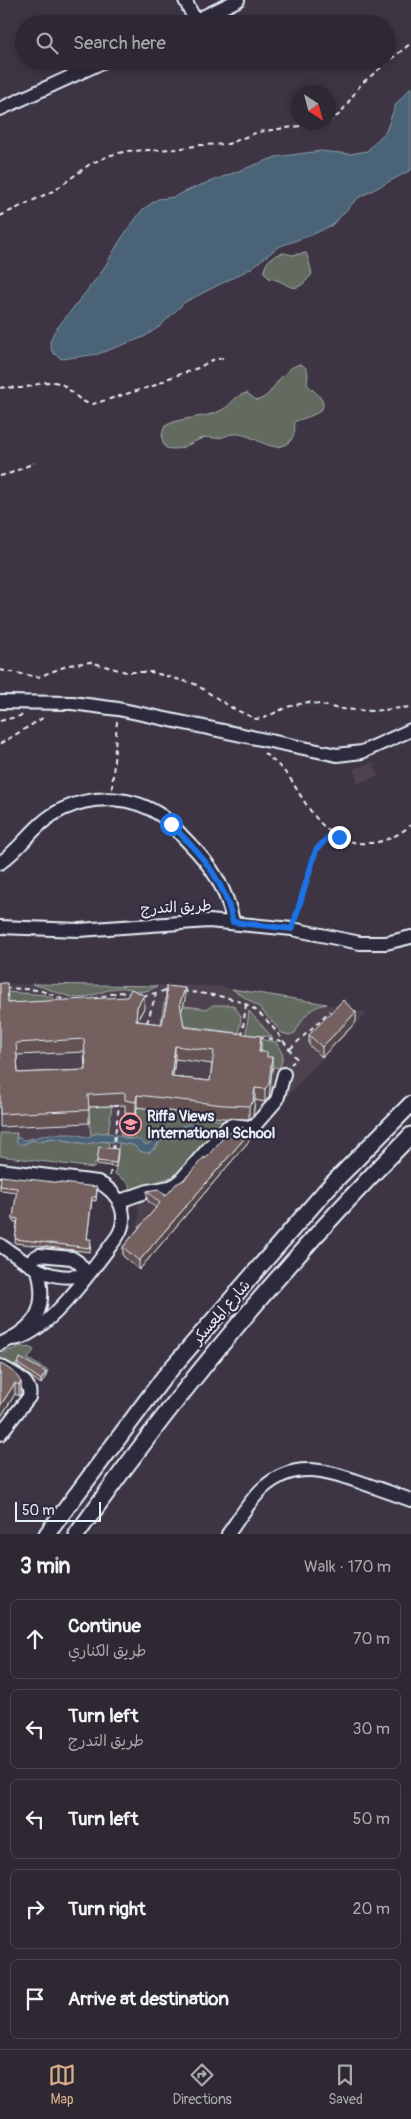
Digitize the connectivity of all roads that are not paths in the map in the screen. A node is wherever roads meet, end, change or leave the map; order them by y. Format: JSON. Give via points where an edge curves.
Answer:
{"nodes":[{"id":1,"x":185,"y":0,"type":"edge"},
{"id":2,"x":238,"y":0,"type":"edge"},
{"id":3,"x":189,"y":15,"type":"edge"},
{"id":4,"x":206,"y":15,"type":"edge"},
{"id":5,"x":85,"y":70,"type":"edge"},
{"id":6,"x":0,"y":109,"type":"edge"},
{"id":7,"x":0,"y":702,"type":"edge"},
{"id":8,"x":411,"y":730,"type":"edge"},
{"id":9,"x":0,"y":863,"type":"edge"},
{"id":10,"x":233,"y":922,"type":"junction"},
{"id":11,"x":0,"y":927,"type":"edge"},
{"id":12,"x":411,"y":937,"type":"edge"},
{"id":13,"x":284,"y":1074,"type":"dead end"},
{"id":14,"x":411,"y":1104,"type":"edge"},
{"id":15,"x":411,"y":1135,"type":"edge"},
{"id":16,"x":0,"y":1170,"type":"edge"},
{"id":17,"x":120,"y":1201,"type":"junction"},
{"id":18,"x":0,"y":1246,"type":"edge"},
{"id":19,"x":34,"y":1267,"type":"junction"},
{"id":20,"x":88,"y":1274,"type":"junction"},
{"id":21,"x":5,"y":1342,"type":"edge"},
{"id":22,"x":0,"y":1366,"type":"edge"},
{"id":23,"x":0,"y":1434,"type":"edge"},
{"id":24,"x":411,"y":1500,"type":"edge"},
{"id":25,"x":47,"y":1534,"type":"edge"},
{"id":26,"x":77,"y":1534,"type":"edge"},
{"id":27,"x":228,"y":1534,"type":"edge"}],
"edges":[{"from":1,"to":3,"type":"street"},
{"from":2,"to":4,"type":"street"},
{"from":5,"to":6,"type":"street"},
{"from":7,"to":8,"type":"street","via":[[72,703],[118,709],[328,754],[369,749]]},
{"from":9,"to":10,"type":"street","via":[[55,813],[88,800],[134,802],[171,824],[203,857],[218,879]]},
{"from":10,"to":11,"type":"street","name":"طريق التدرج","via":[[186,921],[79,930]]},
{"from":10,"to":12,"type":"street","name":"طريق التدرج","via":[[292,929],[360,943],[386,943]]},
{"from":13,"to":17,"type":"street","via":[[277,1100],[256,1124],[227,1127],[174,1185]]},
{"from":14,"to":25,"type":"main road","name":"شارع المعسكر","via":[[328,1189],[164,1377]]},
{"from":15,"to":26,"type":"main road","name":"شارع المعسكر","via":[[265,1293],[178,1398]]},
{"from":16,"to":17,"type":"street","via":[[98,1182]]},
{"from":17,"to":20,"type":"street","via":[[124,1213],[122,1230]]},
{"from":18,"to":19,"type":"street"},
{"from":19,"to":20,"type":"street","via":[[60,1278]]},
{"from":19,"to":20,"type":"street","via":[[34,1258],[39,1255],[72,1258]]},
{"from":19,"to":21,"type":"street","via":[[42,1293],[40,1309],[27,1327]]},
{"from":20,"to":21,"type":"street","via":[[46,1323],[23,1338]]},
{"from":22,"to":23,"type":"street","via":[[24,1381],[30,1392]]},
{"from":24,"to":27,"type":"street","via":[[328,1471],[301,1470],[276,1478],[264,1488]]}]}
